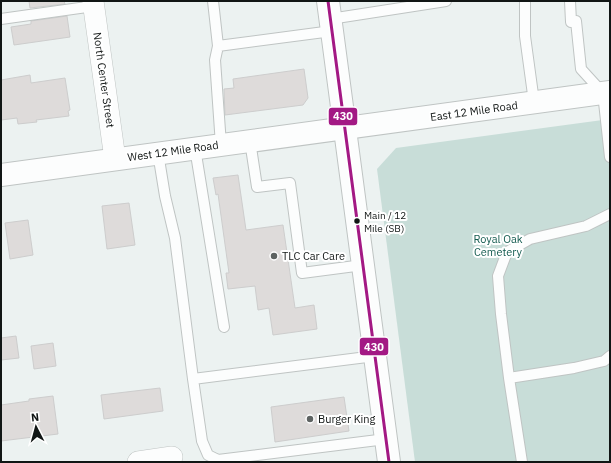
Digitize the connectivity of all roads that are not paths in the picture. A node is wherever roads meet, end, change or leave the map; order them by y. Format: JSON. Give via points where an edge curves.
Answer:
{"nodes":[{"id":1,"x":213,"y":1,"type":"edge"},
{"id":2,"x":446,"y":1,"type":"edge"},
{"id":3,"x":525,"y":1,"type":"edge"},
{"id":4,"x":570,"y":1,"type":"edge"},
{"id":5,"x":94,"y":4,"type":"edge"},
{"id":6,"x":330,"y":17,"type":"edge"},
{"id":7,"x":1,"y":19,"type":"edge"},
{"id":8,"x":218,"y":46,"type":"junction"},
{"id":9,"x":605,"y":92,"type":"edge"},
{"id":10,"x":534,"y":102,"type":"junction"},
{"id":11,"x":345,"y":128,"type":"junction"},
{"id":12,"x":250,"y":141,"type":"junction"},
{"id":13,"x":221,"y":145,"type":"junction"},
{"id":14,"x":195,"y":148,"type":"junction"},
{"id":15,"x":158,"y":153,"type":"junction"},
{"id":16,"x":610,"y":157,"type":"edge"},
{"id":17,"x":115,"y":159,"type":"junction"},
{"id":18,"x":1,"y":175,"type":"edge"},
{"id":19,"x":610,"y":214,"type":"edge"},
{"id":20,"x":363,"y":265,"type":"junction"},
{"id":21,"x":224,"y":327,"type":"dead end"},
{"id":22,"x":375,"y":356,"type":"junction"},
{"id":23,"x":610,"y":356,"type":"edge"},
{"id":24,"x":509,"y":378,"type":"junction"},
{"id":25,"x":193,"y":379,"type":"junction"},
{"id":26,"x":386,"y":438,"type":"junction"},
{"id":27,"x":172,"y":457,"type":"dead end"},
{"id":28,"x":138,"y":462,"type":"edge"},
{"id":29,"x":389,"y":462,"type":"edge"},
{"id":30,"x":522,"y":462,"type":"edge"}],
"edges":[{"from":1,"to":8,"type":"lane"},
{"from":2,"to":6,"type":"lane"},
{"from":3,"to":10,"type":"lane","via":[[525,36]]},
{"from":4,"to":9,"type":"lane","via":[[581,69]]},
{"from":5,"to":7,"type":"lane"},
{"from":5,"to":17,"type":"street","name":"North Center Street"},
{"from":6,"to":8,"type":"lane"},
{"from":6,"to":11,"type":"main road"},
{"from":8,"to":13,"type":"lane","via":[[216,60]]},
{"from":9,"to":10,"type":"main road","name":"East 12 Mile Road"},
{"from":9,"to":16,"type":"lane"},
{"from":10,"to":11,"type":"main road","name":"East 12 Mile Road"},
{"from":11,"to":12,"type":"main road","name":"West 12 Mile Road"},
{"from":11,"to":20,"type":"main road"},
{"from":12,"to":13,"type":"main road","name":"West 12 Mile Road"},
{"from":12,"to":20,"type":"lane","via":[[257,187],[290,183],[302,273]]},
{"from":13,"to":14,"type":"main road","name":"West 12 Mile Road"},
{"from":14,"to":15,"type":"main road","name":"West 12 Mile Road"},
{"from":14,"to":21,"type":"lane"},
{"from":15,"to":17,"type":"main road","name":"West 12 Mile Road"},
{"from":15,"to":25,"type":"lane","via":[[175,238]]},
{"from":17,"to":18,"type":"main road","name":"West 12 Mile Road"},
{"from":19,"to":24,"type":"lane","via":[[586,226],[530,239],[507,252],[498,276]]},
{"from":20,"to":22,"type":"main road"},
{"from":22,"to":25,"type":"lane"},
{"from":22,"to":26,"type":"main road"},
{"from":23,"to":24,"type":"lane","via":[[604,361],[574,368]]},
{"from":24,"to":30,"type":"lane"},
{"from":25,"to":26,"type":"lane","via":[[202,442],[208,455],[218,460]]},
{"from":26,"to":29,"type":"main road"},
{"from":27,"to":28,"type":"street"}]}
